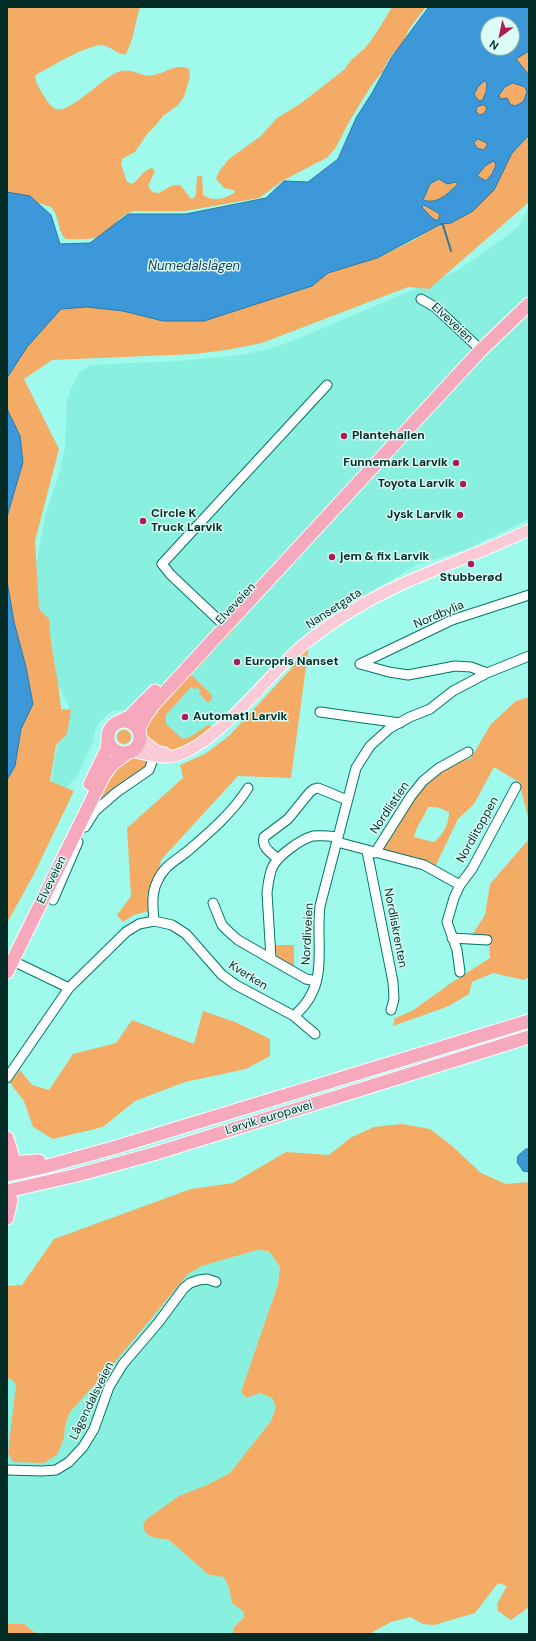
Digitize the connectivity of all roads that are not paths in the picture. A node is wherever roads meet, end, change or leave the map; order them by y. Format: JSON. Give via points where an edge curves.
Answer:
{"nodes":[{"id":1,"x":421,"y":299,"type":"dead end"},
{"id":2,"x":529,"y":304,"type":"edge"},
{"id":3,"x":481,"y":350,"type":"junction"},
{"id":4,"x":327,"y":385,"type":"dead end"},
{"id":5,"x":529,"y":530,"type":"edge"},
{"id":6,"x":529,"y":595,"type":"edge"},
{"id":7,"x":223,"y":623,"type":"junction"},
{"id":8,"x":529,"y":656,"type":"edge"},
{"id":9,"x":487,"y":673,"type":"junction"},
{"id":10,"x":320,"y":712,"type":"dead end"},
{"id":11,"x":119,"y":722,"type":"junction"},
{"id":12,"x":400,"y":723,"type":"junction"},
{"id":13,"x":139,"y":734,"type":"junction"},
{"id":14,"x":108,"y":740,"type":"junction"},
{"id":15,"x":130,"y":752,"type":"junction"},
{"id":16,"x":468,"y":752,"type":"dead end"},
{"id":17,"x":155,"y":754,"type":"junction"},
{"id":18,"x":516,"y":786,"type":"dead end"},
{"id":19,"x":248,"y":788,"type":"dead end"},
{"id":20,"x":347,"y":800,"type":"junction"},
{"id":21,"x":337,"y":839,"type":"junction"},
{"id":22,"x":371,"y":852,"type":"junction"},
{"id":23,"x":278,"y":859,"type":"junction"},
{"id":24,"x":460,"y":885,"type":"junction"},
{"id":25,"x":53,"y":900,"type":"dead end"},
{"id":26,"x":213,"y":904,"type":"dead end"},
{"id":27,"x":154,"y":921,"type":"junction"},
{"id":28,"x":452,"y":938,"type":"junction"},
{"id":29,"x":487,"y":940,"type":"dead end"},
{"id":30,"x":271,"y":958,"type":"junction"},
{"id":31,"x":9,"y":962,"type":"edge"},
{"id":32,"x":460,"y":972,"type":"dead end"},
{"id":33,"x":316,"y":981,"type":"junction"},
{"id":34,"x":69,"y":988,"type":"junction"},
{"id":35,"x":391,"y":1010,"type":"dead end"},
{"id":36,"x":294,"y":1016,"type":"junction"},
{"id":37,"x":529,"y":1021,"type":"edge"},
{"id":38,"x":315,"y":1034,"type":"dead end"},
{"id":39,"x":529,"y":1037,"type":"edge"},
{"id":40,"x":7,"y":1078,"type":"edge"},
{"id":41,"x":7,"y":1138,"type":"edge"},
{"id":42,"x":10,"y":1160,"type":"edge"},
{"id":43,"x":71,"y":1160,"type":"junction"},
{"id":44,"x":7,"y":1175,"type":"edge"},
{"id":45,"x":9,"y":1196,"type":"edge"},
{"id":46,"x":7,"y":1218,"type":"edge"},
{"id":47,"x":216,"y":1282,"type":"dead end"},
{"id":48,"x":7,"y":1470,"type":"edge"}],
"edges":[{"from":1,"to":3,"type":"street","name":"Elveveien","via":[[435,307]]},
{"from":2,"to":3,"type":"highway","name":"Elveveien"},
{"from":3,"to":7,"type":"highway","name":"Elveveien","via":[[354,486],[326,520]]},
{"from":4,"to":7,"type":"street","via":[[162,564]]},
{"from":5,"to":17,"type":"main road","name":"Nansetgata","via":[[398,586],[346,614],[292,654],[206,740],[182,753]]},
{"from":6,"to":9,"type":"street","name":"Nordbylia","via":[[452,620],[360,664],[408,675],[455,666],[471,667]]},
{"from":7,"to":11,"type":"highway","name":"Elveveien","via":[[142,705]]},
{"from":7,"to":13,"type":"highway","name":"Elveveien","via":[[154,704],[144,718]]},
{"from":8,"to":9,"type":"street","name":"Nordliveien"},
{"from":9,"to":12,"type":"street","name":"Nordliveien","via":[[453,691],[430,709]]},
{"from":10,"to":12,"type":"street"},
{"from":11,"to":13,"type":"highway","via":[[130,722]]},
{"from":11,"to":14,"type":"highway","via":[[109,731]]},
{"from":12,"to":20,"type":"street","name":"Nordliveien","via":[[390,728],[370,746],[356,768]]},
{"from":13,"to":15,"type":"highway","via":[[139,743]]},
{"from":13,"to":17,"type":"main road"},
{"from":14,"to":15,"type":"highway","via":[[119,752]]},
{"from":14,"to":31,"type":"highway","name":"Elveveien","via":[[107,749]]},
{"from":15,"to":17,"type":"main road","name":"Nansetgata"},
{"from":15,"to":31,"type":"highway","name":"Elveveien","via":[[111,765],[103,777]]},
{"from":16,"to":22,"type":"street","name":"Nordlistien","via":[[439,768],[423,781]]},
{"from":17,"to":25,"type":"street","via":[[149,770],[117,792],[89,819]]},
{"from":18,"to":24,"type":"street","name":"Nordlitoppen","via":[[472,869]]},
{"from":19,"to":27,"type":"street","via":[[240,801],[188,851],[167,865],[157,882],[153,901]]},
{"from":20,"to":21,"type":"street","name":"Nordliveien"},
{"from":20,"to":23,"type":"street","via":[[318,788],[310,792],[288,819],[264,837],[264,846]]},
{"from":21,"to":22,"type":"street"},
{"from":21,"to":23,"type":"street","via":[[313,836],[297,844]]},
{"from":21,"to":33,"type":"street","name":"Nordliveien","via":[[320,906],[320,961]]},
{"from":22,"to":24,"type":"street","via":[[424,865]]},
{"from":22,"to":35,"type":"street","name":"Nordliskrenten","via":[[393,982],[394,999]]},
{"from":23,"to":30,"type":"street","via":[[273,866],[268,884]]},
{"from":24,"to":28,"type":"street","name":"Nordlitoppen","via":[[448,914],[447,922]]},
{"from":26,"to":30,"type":"street","via":[[222,925],[229,932],[238,940]]},
{"from":27,"to":34,"type":"street","name":"Kverken","via":[[139,924],[126,932]]},
{"from":27,"to":36,"type":"street","name":"Kverken","via":[[172,924],[186,934],[222,975],[242,989]]},
{"from":28,"to":29,"type":"street"},
{"from":28,"to":32,"type":"street","name":"Nordlitoppen","via":[[457,950]]},
{"from":30,"to":33,"type":"street","via":[[306,979]]},
{"from":31,"to":34,"type":"street"},
{"from":33,"to":36,"type":"street","name":"Nordliveien","via":[[308,1003]]},
{"from":34,"to":40,"type":"street","name":"Kverken"},
{"from":36,"to":38,"type":"street","name":"Kverken"},
{"from":37,"to":43,"type":"highway","name":"Larvik europavei"},
{"from":39,"to":45,"type":"highway","name":"Larvik europavei","via":[[154,1154]]},
{"from":41,"to":42,"type":"highway"},
{"from":42,"to":43,"type":"highway"},
{"from":43,"to":44,"type":"highway","name":"Larvik europavei"},
{"from":45,"to":46,"type":"highway"},
{"from":47,"to":48,"type":"street","name":"Lågendalsveien","via":[[198,1280],[184,1288],[123,1364],[109,1387],[94,1429],[83,1448],[69,1462],[56,1470]]}]}
